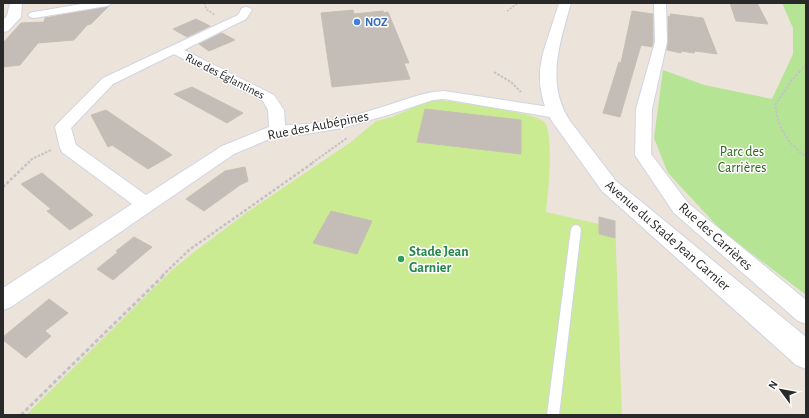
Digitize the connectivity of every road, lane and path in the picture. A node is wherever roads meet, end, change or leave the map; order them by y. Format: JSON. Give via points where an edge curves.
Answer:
{"nodes":[{"id":1,"x":18,"y":3,"type":"edge"},
{"id":2,"x":106,"y":3,"type":"edge"},
{"id":3,"x":518,"y":3,"type":"edge"},
{"id":4,"x":565,"y":3,"type":"edge"},
{"id":5,"x":660,"y":3,"type":"edge"},
{"id":6,"x":246,"y":10,"type":"dead end"},
{"id":7,"x":507,"y":11,"type":"dead end"},
{"id":8,"x":34,"y":15,"type":"dead end"},
{"id":9,"x":3,"y":28,"type":"edge"},
{"id":10,"x":173,"y":49,"type":"junction"},
{"id":11,"x":806,"y":65,"type":"edge"},
{"id":12,"x":494,"y":72,"type":"dead end"},
{"id":13,"x":535,"y":110,"type":"junction"},
{"id":14,"x":556,"y":113,"type":"junction"},
{"id":15,"x":277,"y":130,"type":"junction"},
{"id":16,"x":351,"y":135,"type":"dead end"},
{"id":17,"x":66,"y":144,"type":"junction"},
{"id":18,"x":806,"y":158,"type":"edge"},
{"id":19,"x":3,"y":187,"type":"edge"},
{"id":20,"x":146,"y":204,"type":"junction"},
{"id":21,"x":576,"y":229,"type":"dead end"},
{"id":22,"x":3,"y":300,"type":"edge"},
{"id":23,"x":806,"y":314,"type":"edge"},
{"id":24,"x":806,"y":355,"type":"edge"},
{"id":25,"x":21,"y":415,"type":"edge"},
{"id":26,"x":553,"y":415,"type":"edge"}],
"edges":[{"from":1,"to":9,"type":"main road","via":[[14,17]]},
{"from":2,"to":8,"type":"street"},
{"from":3,"to":7,"type":"path"},
{"from":4,"to":14,"type":"main road","name":"Avenue du Stade Jean Garnier","via":[[550,53],[548,69],[548,85]]},
{"from":5,"to":23,"type":"street","name":"Rue des Carrières","via":[[661,42],[644,109],[643,155],[682,208]]},
{"from":6,"to":10,"type":"street","name":"Rue des Églantines","via":[[242,17]]},
{"from":10,"to":15,"type":"street","name":"Rue des Églantines","via":[[269,98],[276,110]]},
{"from":10,"to":17,"type":"street","name":"Rue des Églantines","via":[[108,80],[63,127]]},
{"from":11,"to":18,"type":"path","via":[[791,81],[775,105],[778,125],[791,146]]},
{"from":12,"to":13,"type":"path","via":[[511,82]]},
{"from":13,"to":14,"type":"street","name":"Rue des Aubépines"},
{"from":13,"to":15,"type":"street","name":"Rue des Aubépines","via":[[444,95],[431,96],[342,123],[299,130]]},
{"from":14,"to":24,"type":"main road","name":"Avenue du Stade Jean Garnier","via":[[609,186]]},
{"from":15,"to":20,"type":"street","name":"Rue des Aubépines","via":[[228,150]]},
{"from":16,"to":25,"type":"path","via":[[189,250]]},
{"from":17,"to":19,"type":"path","via":[[32,158]]},
{"from":17,"to":20,"type":"street"},
{"from":20,"to":22,"type":"street","name":"Rue des Aubépines"},
{"from":21,"to":26,"type":"lane"}]}
